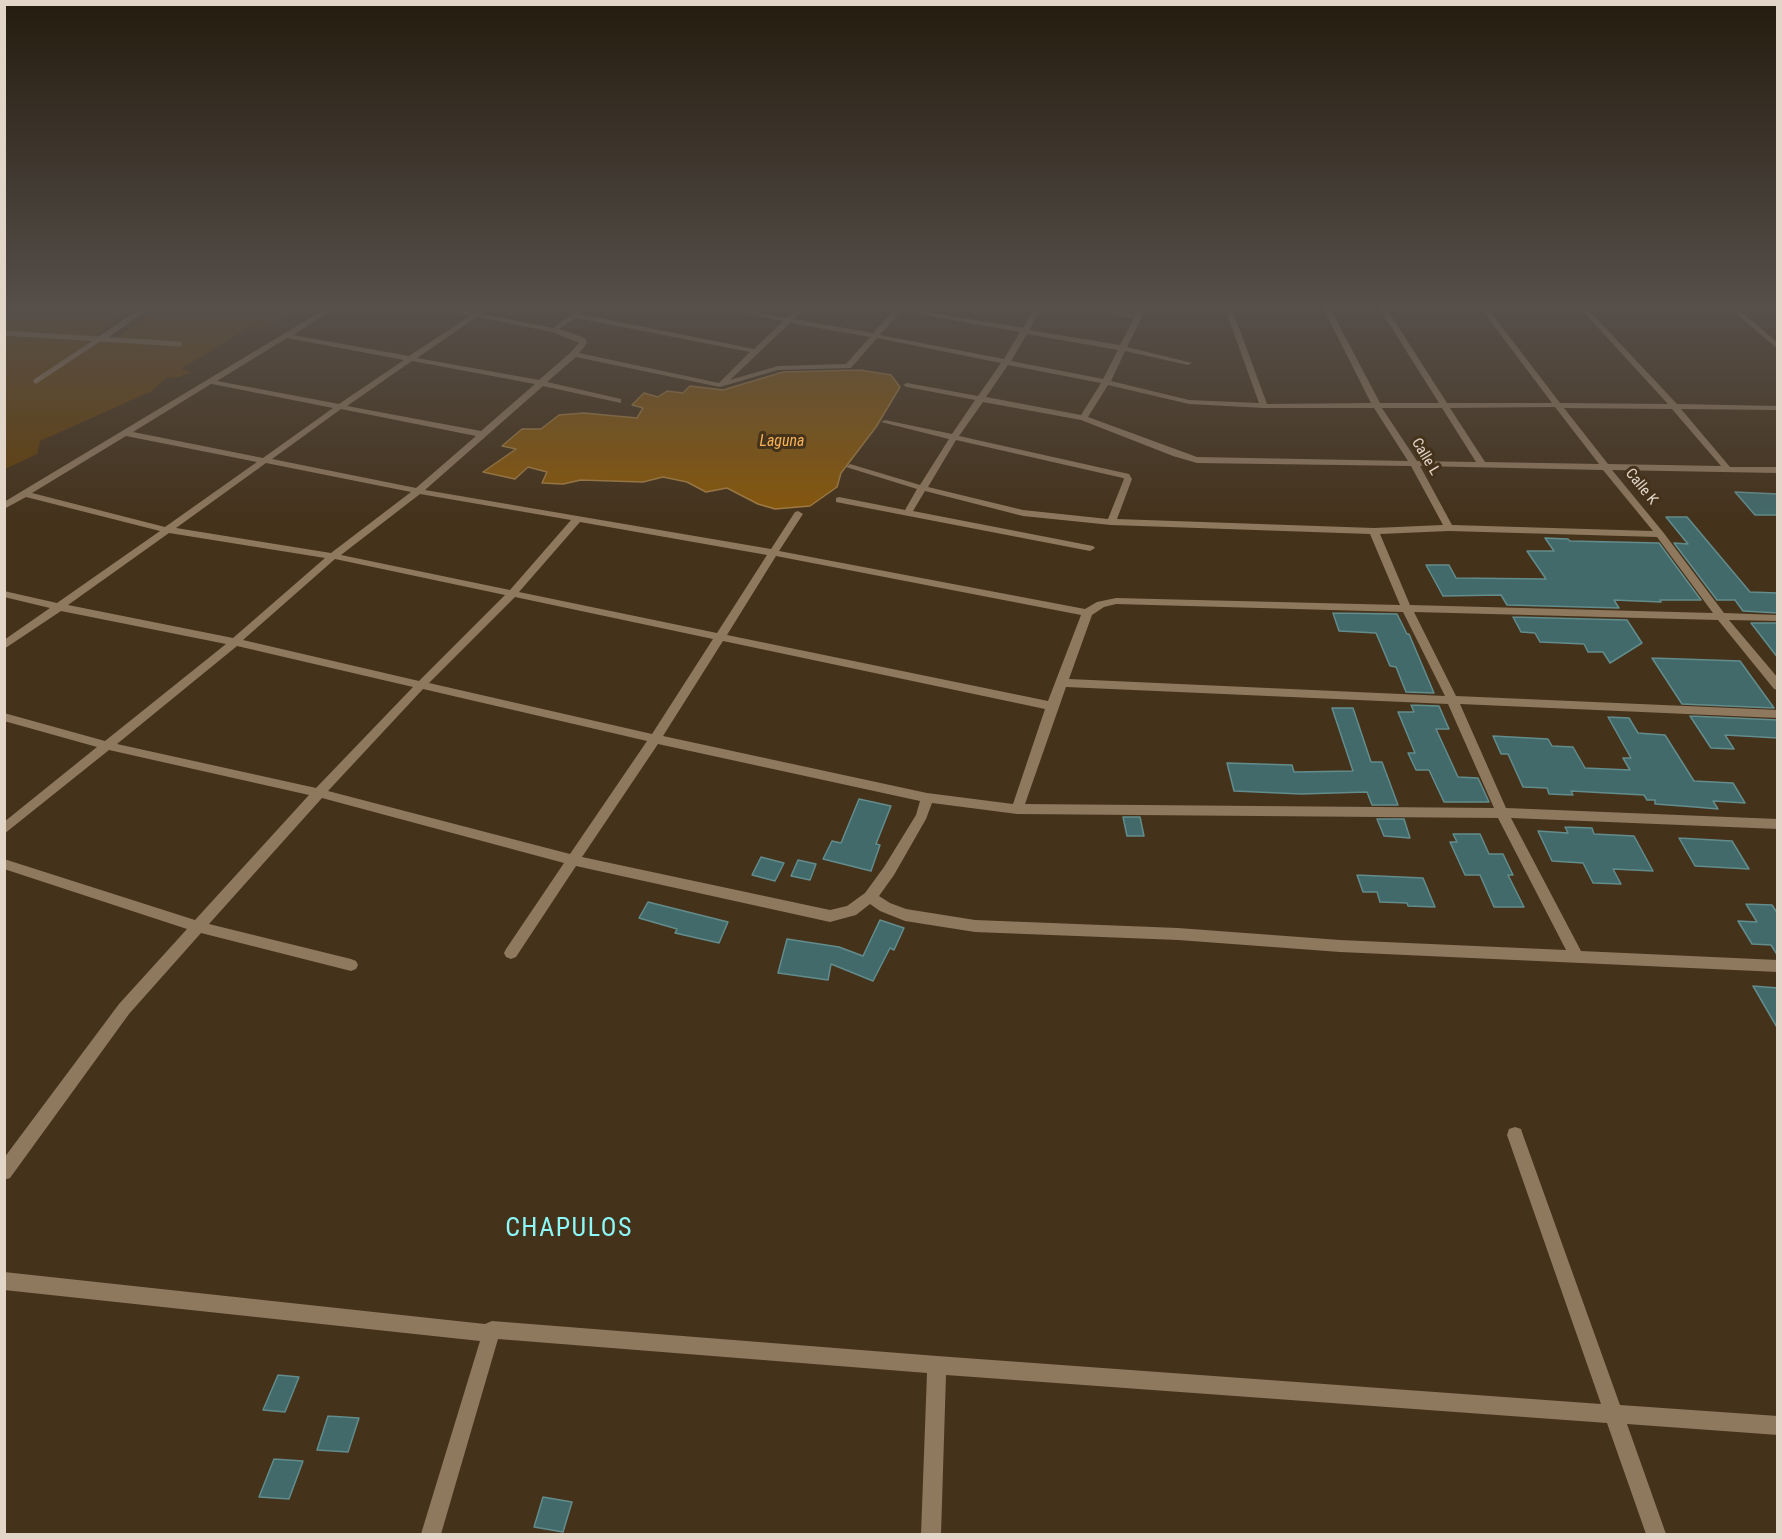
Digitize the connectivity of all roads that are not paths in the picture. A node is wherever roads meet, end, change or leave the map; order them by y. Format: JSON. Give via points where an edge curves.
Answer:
{"nodes":[{"id":1,"x":41,"y":378,"type":"edge"},
{"id":2,"x":219,"y":378,"type":"edge"},
{"id":3,"x":384,"y":378,"type":"edge"},
{"id":4,"x":512,"y":378,"type":"edge"},
{"id":5,"x":547,"y":378,"type":"edge"},
{"id":6,"x":686,"y":378,"type":"edge"},
{"id":7,"x":727,"y":378,"type":"edge"},
{"id":8,"x":744,"y":378,"type":"edge"},
{"id":9,"x":994,"y":378,"type":"edge"},
{"id":10,"x":1085,"y":378,"type":"edge"},
{"id":11,"x":1108,"y":378,"type":"edge"},
{"id":12,"x":1254,"y":378,"type":"edge"},
{"id":13,"x":1362,"y":378,"type":"edge"},
{"id":14,"x":1426,"y":378,"type":"edge"},
{"id":15,"x":1536,"y":378,"type":"edge"},
{"id":16,"x":1648,"y":378,"type":"edge"},
{"id":17,"x":36,"y":381,"type":"dead end"},
{"id":18,"x":212,"y":382,"type":"junction"},
{"id":19,"x":1106,"y":382,"type":"junction"},
{"id":20,"x":541,"y":383,"type":"junction"},
{"id":21,"x":907,"y":384,"type":"dead end"},
{"id":22,"x":720,"y":385,"type":"junction"},
{"id":23,"x":979,"y":399,"type":"junction"},
{"id":24,"x":618,"y":401,"type":"dead end"},
{"id":25,"x":1443,"y":405,"type":"junction"},
{"id":26,"x":1557,"y":405,"type":"junction"},
{"id":27,"x":341,"y":406,"type":"junction"},
{"id":28,"x":1264,"y":406,"type":"junction"},
{"id":29,"x":1377,"y":406,"type":"junction"},
{"id":30,"x":1675,"y":407,"type":"junction"},
{"id":31,"x":1778,"y":408,"type":"edge"},
{"id":32,"x":1083,"y":418,"type":"junction"},
{"id":33,"x":885,"y":422,"type":"dead end"},
{"id":34,"x":126,"y":433,"type":"junction"},
{"id":35,"x":482,"y":434,"type":"junction"},
{"id":36,"x":954,"y":437,"type":"junction"},
{"id":37,"x":264,"y":461,"type":"junction"},
{"id":38,"x":1415,"y":465,"type":"junction"},
{"id":39,"x":1483,"y":466,"type":"junction"},
{"id":40,"x":850,"y":467,"type":"dead end"},
{"id":41,"x":1605,"y":468,"type":"junction"},
{"id":42,"x":1727,"y":468,"type":"junction"},
{"id":43,"x":1778,"y":470,"type":"edge"},
{"id":44,"x":922,"y":488,"type":"junction"},
{"id":45,"x":418,"y":490,"type":"junction"},
{"id":46,"x":25,"y":494,"type":"junction"},
{"id":47,"x":839,"y":500,"type":"dead end"},
{"id":48,"x":4,"y":506,"type":"edge"},
{"id":49,"x":908,"y":512,"type":"junction"},
{"id":50,"x":798,"y":514,"type":"dead end"},
{"id":51,"x":577,"y":519,"type":"junction"},
{"id":52,"x":1111,"y":522,"type":"junction"},
{"id":53,"x":1449,"y":528,"type":"junction"},
{"id":54,"x":168,"y":530,"type":"junction"},
{"id":55,"x":1374,"y":531,"type":"junction"},
{"id":56,"x":1660,"y":534,"type":"junction"},
{"id":57,"x":1089,"y":548,"type":"dead end"},
{"id":58,"x":775,"y":553,"type":"junction"},
{"id":59,"x":333,"y":556,"type":"junction"},
{"id":60,"x":4,"y":594,"type":"edge"},
{"id":61,"x":512,"y":594,"type":"junction"},
{"id":62,"x":60,"y":607,"type":"junction"},
{"id":63,"x":1406,"y":607,"type":"junction"},
{"id":64,"x":1087,"y":613,"type":"junction"},
{"id":65,"x":1721,"y":616,"type":"junction"},
{"id":66,"x":1778,"y":618,"type":"edge"},
{"id":67,"x":720,"y":636,"type":"junction"},
{"id":68,"x":235,"y":642,"type":"junction"},
{"id":69,"x":4,"y":646,"type":"edge"},
{"id":70,"x":1062,"y":683,"type":"junction"},
{"id":71,"x":421,"y":685,"type":"junction"},
{"id":72,"x":1778,"y":686,"type":"edge"},
{"id":73,"x":1452,"y":699,"type":"junction"},
{"id":74,"x":1052,"y":706,"type":"junction"},
{"id":75,"x":1778,"y":714,"type":"edge"},
{"id":76,"x":4,"y":717,"type":"edge"},
{"id":77,"x":655,"y":739,"type":"junction"},
{"id":78,"x":105,"y":745,"type":"junction"},
{"id":79,"x":319,"y":793,"type":"junction"},
{"id":80,"x":927,"y":798,"type":"junction"},
{"id":81,"x":1017,"y":808,"type":"junction"},
{"id":82,"x":1502,"y":813,"type":"junction"},
{"id":83,"x":1778,"y":824,"type":"edge"},
{"id":84,"x":4,"y":829,"type":"edge"},
{"id":85,"x":573,"y":860,"type":"junction"},
{"id":86,"x":4,"y":864,"type":"edge"},
{"id":87,"x":870,"y":897,"type":"junction"},
{"id":88,"x":198,"y":927,"type":"junction"},
{"id":89,"x":512,"y":953,"type":"dead end"},
{"id":90,"x":1576,"y":956,"type":"junction"},
{"id":91,"x":351,"y":965,"type":"dead end"},
{"id":92,"x":1778,"y":966,"type":"edge"},
{"id":93,"x":1515,"y":1135,"type":"dead end"},
{"id":94,"x":4,"y":1172,"type":"edge"},
{"id":95,"x":4,"y":1281,"type":"edge"},
{"id":96,"x":492,"y":1330,"type":"junction"},
{"id":97,"x":937,"y":1365,"type":"junction"},
{"id":98,"x":1613,"y":1414,"type":"junction"},
{"id":99,"x":1778,"y":1426,"type":"edge"},
{"id":100,"x":431,"y":1534,"type":"edge"},
{"id":101,"x":931,"y":1534,"type":"edge"},
{"id":102,"x":1656,"y":1534,"type":"edge"}],
"edges":[{"from":1,"to":17,"type":"lane"},
{"from":2,"to":18,"type":"street"},
{"from":3,"to":27,"type":"street"},
{"from":4,"to":20,"type":"street"},
{"from":5,"to":20,"type":"street"},
{"from":6,"to":22,"type":"street"},
{"from":7,"to":22,"type":"street"},
{"from":8,"to":22,"type":"street"},
{"from":9,"to":23,"type":"street"},
{"from":10,"to":19,"type":"street"},
{"from":11,"to":19,"type":"street"},
{"from":12,"to":28,"type":"street"},
{"from":13,"to":29,"type":"street","name":"Calle L"},
{"from":14,"to":25,"type":"street"},
{"from":15,"to":26,"type":"street","name":"Calle K"},
{"from":16,"to":30,"type":"street"},
{"from":18,"to":27,"type":"street"},
{"from":18,"to":34,"type":"street"},
{"from":19,"to":28,"type":"street","via":[[1189,402]]},
{"from":19,"to":32,"type":"street"},
{"from":20,"to":24,"type":"street"},
{"from":20,"to":35,"type":"street"},
{"from":21,"to":23,"type":"street"},
{"from":23,"to":32,"type":"street"},
{"from":23,"to":36,"type":"street"},
{"from":25,"to":26,"type":"street"},
{"from":25,"to":29,"type":"street"},
{"from":25,"to":39,"type":"street"},
{"from":26,"to":30,"type":"street"},
{"from":26,"to":41,"type":"street","name":"Calle K"},
{"from":27,"to":35,"type":"street"},
{"from":27,"to":37,"type":"street"},
{"from":28,"to":29,"type":"street"},
{"from":29,"to":38,"type":"street","name":"Calle L"},
{"from":30,"to":31,"type":"street"},
{"from":30,"to":42,"type":"street"},
{"from":32,"to":38,"type":"street","via":[[1197,460]]},
{"from":33,"to":36,"type":"street"},
{"from":34,"to":37,"type":"street"},
{"from":34,"to":46,"type":"street"},
{"from":35,"to":45,"type":"street"},
{"from":36,"to":44,"type":"street"},
{"from":36,"to":52,"type":"street","via":[[1126,476]]},
{"from":37,"to":45,"type":"street"},
{"from":37,"to":54,"type":"street"},
{"from":38,"to":39,"type":"street"},
{"from":38,"to":53,"type":"street","name":"Calle L"},
{"from":39,"to":41,"type":"street"},
{"from":40,"to":44,"type":"street"},
{"from":41,"to":42,"type":"street"},
{"from":41,"to":56,"type":"street","name":"Calle K"},
{"from":42,"to":43,"type":"street"},
{"from":44,"to":49,"type":"street"},
{"from":44,"to":52,"type":"street","via":[[1023,513]]},
{"from":45,"to":51,"type":"street"},
{"from":45,"to":59,"type":"street"},
{"from":46,"to":48,"type":"street"},
{"from":46,"to":54,"type":"street"},
{"from":47,"to":49,"type":"street"},
{"from":49,"to":57,"type":"street"},
{"from":50,"to":58,"type":"street"},
{"from":51,"to":58,"type":"street"},
{"from":51,"to":61,"type":"street"},
{"from":52,"to":55,"type":"street"},
{"from":53,"to":55,"type":"street"},
{"from":53,"to":56,"type":"street"},
{"from":54,"to":59,"type":"street"},
{"from":54,"to":62,"type":"street"},
{"from":55,"to":63,"type":"street"},
{"from":56,"to":65,"type":"street","name":"Calle K"},
{"from":58,"to":64,"type":"street"},
{"from":58,"to":67,"type":"street"},
{"from":59,"to":61,"type":"street"},
{"from":59,"to":68,"type":"street"},
{"from":60,"to":62,"type":"street"},
{"from":61,"to":67,"type":"street"},
{"from":61,"to":71,"type":"street"},
{"from":62,"to":68,"type":"street"},
{"from":62,"to":69,"type":"street"},
{"from":63,"to":64,"type":"street","via":[[1116,601]]},
{"from":63,"to":65,"type":"street"},
{"from":63,"to":73,"type":"street"},
{"from":64,"to":70,"type":"street"},
{"from":65,"to":66,"type":"street"},
{"from":65,"to":72,"type":"street","name":"Calle K"},
{"from":67,"to":74,"type":"street"},
{"from":67,"to":77,"type":"street"},
{"from":68,"to":71,"type":"street"},
{"from":68,"to":78,"type":"street"},
{"from":70,"to":73,"type":"street"},
{"from":70,"to":74,"type":"street"},
{"from":71,"to":77,"type":"street"},
{"from":71,"to":79,"type":"street"},
{"from":73,"to":75,"type":"street"},
{"from":73,"to":82,"type":"street"},
{"from":74,"to":81,"type":"street"},
{"from":76,"to":78,"type":"street"},
{"from":77,"to":80,"type":"street"},
{"from":77,"to":85,"type":"street"},
{"from":78,"to":79,"type":"street"},
{"from":78,"to":84,"type":"street"},
{"from":79,"to":85,"type":"street"},
{"from":79,"to":88,"type":"street"},
{"from":80,"to":81,"type":"street"},
{"from":80,"to":87,"type":"street","via":[[922,816]]},
{"from":81,"to":82,"type":"street"},
{"from":82,"to":83,"type":"street"},
{"from":82,"to":90,"type":"street"},
{"from":85,"to":87,"type":"street","via":[[830,916],[851,911]]},
{"from":85,"to":89,"type":"street"},
{"from":86,"to":88,"type":"street"},
{"from":87,"to":90,"type":"street","via":[[904,915],[975,926]]},
{"from":88,"to":91,"type":"street"},
{"from":88,"to":94,"type":"street","via":[[124,1009]]},
{"from":90,"to":92,"type":"street"},
{"from":93,"to":98,"type":"street"},
{"from":95,"to":96,"type":"street","via":[[486,1333]]},
{"from":96,"to":97,"type":"street"},
{"from":96,"to":100,"type":"street"},
{"from":97,"to":98,"type":"street"},
{"from":97,"to":101,"type":"street"},
{"from":98,"to":99,"type":"street"},
{"from":98,"to":102,"type":"street"}]}
